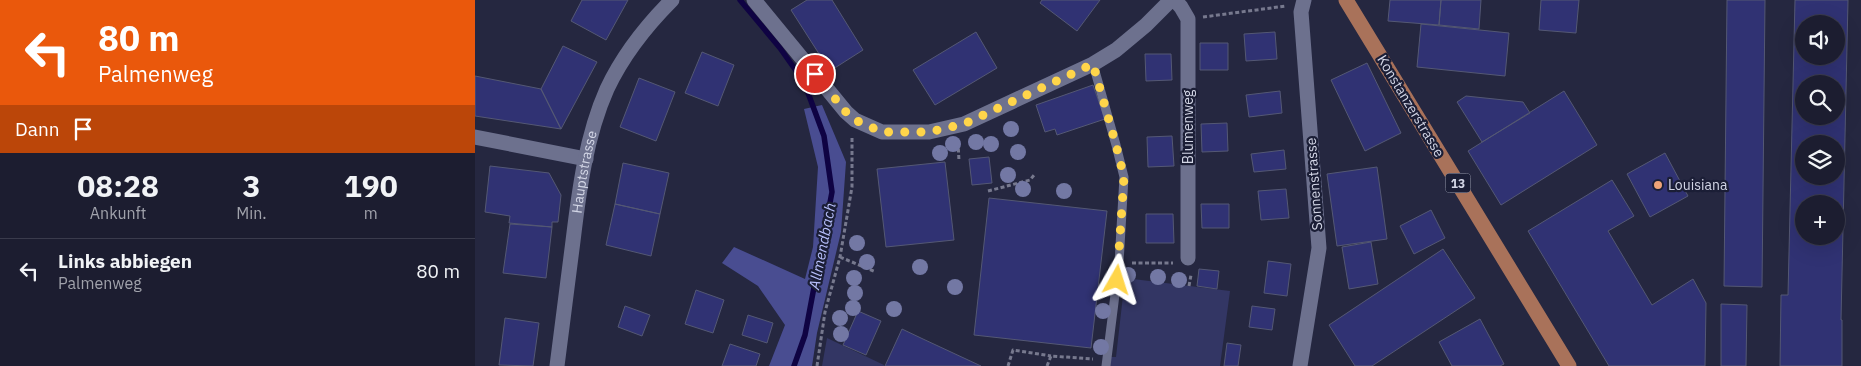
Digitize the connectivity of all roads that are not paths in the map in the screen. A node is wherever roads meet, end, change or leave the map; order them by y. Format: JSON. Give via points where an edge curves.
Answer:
{"nodes":[{"id":1,"x":672,"y":0,"type":"edge"},
{"id":2,"x":754,"y":0,"type":"edge"},
{"id":3,"x":1171,"y":0,"type":"edge"},
{"id":4,"x":1175,"y":0,"type":"edge"},
{"id":5,"x":1346,"y":0,"type":"edge"},
{"id":6,"x":1298,"y":2,"type":"edge"},
{"id":7,"x":1093,"y":64,"type":"junction"},
{"id":8,"x":475,"y":137,"type":"edge"},
{"id":9,"x":586,"y":159,"type":"junction"},
{"id":10,"x":1188,"y":261,"type":"road end"},
{"id":11,"x":557,"y":366,"type":"edge"},
{"id":12,"x":1106,"y":366,"type":"edge"},
{"id":13,"x":1300,"y":366,"type":"edge"},
{"id":14,"x":1569,"y":366,"type":"edge"}],
"edges":[{"from":1,"to":9,"type":"street","name":"Hauptstrasse","via":[[650,22],[607,90]]},
{"from":2,"to":7,"type":"street","via":[[846,112],[855,120],[882,132],[929,132],[964,124]]},
{"from":3,"to":7,"type":"street","via":[[1123,44]]},
{"from":4,"to":10,"type":"street","name":"Blumenweg","via":[[1188,19]]},
{"from":5,"to":14,"type":"main road","name":"Konstanzerstrasse","number":"13"},
{"from":6,"to":13,"type":"street","name":"Sonnenstrasse","via":[[1319,248]]},
{"from":7,"to":12,"type":"lane","via":[[1124,177],[1119,263]]},
{"from":8,"to":9,"type":"street"},
{"from":9,"to":11,"type":"street","name":"Hauptstrasse"}]}
